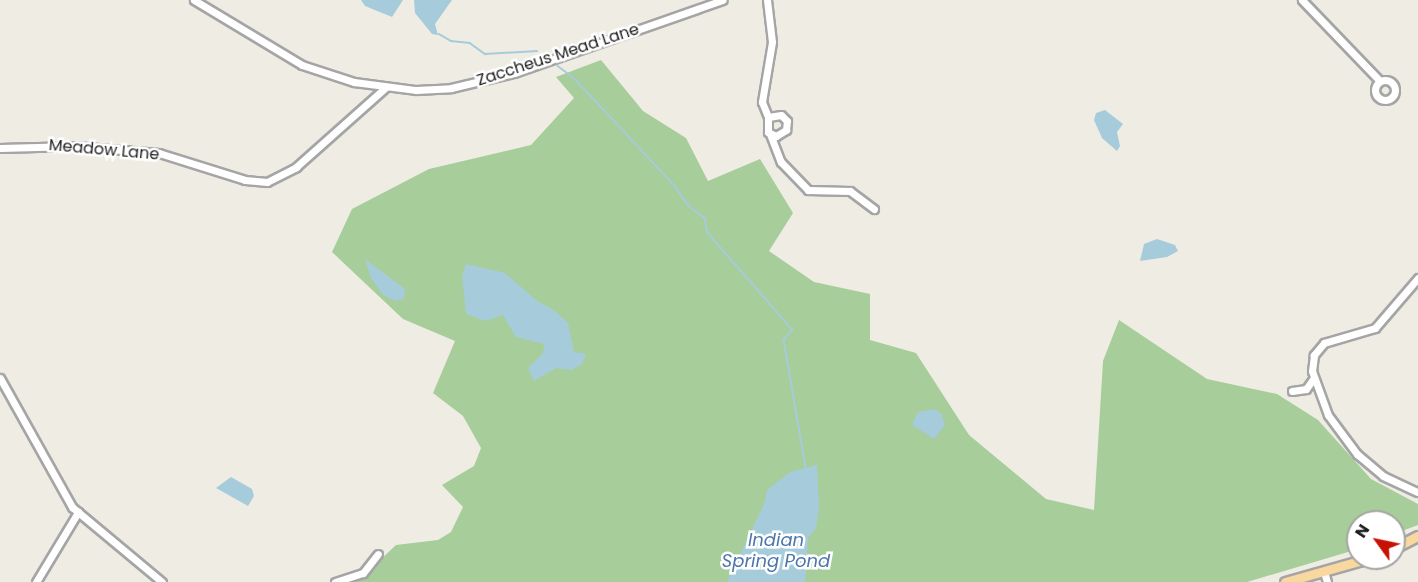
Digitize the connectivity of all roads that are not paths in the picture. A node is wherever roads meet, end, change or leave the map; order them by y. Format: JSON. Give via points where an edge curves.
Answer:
{"nodes":[{"id":1,"x":194,"y":0,"type":"edge"},
{"id":2,"x":723,"y":0,"type":"edge"},
{"id":3,"x":767,"y":0,"type":"edge"},
{"id":4,"x":1302,"y":0,"type":"edge"},
{"id":5,"x":1380,"y":81,"type":"dead end"},
{"id":6,"x":385,"y":88,"type":"junction"},
{"id":7,"x":768,"y":117,"type":"junction"},
{"id":8,"x":770,"y":134,"type":"junction"},
{"id":9,"x":0,"y":148,"type":"edge"},
{"id":10,"x":874,"y":209,"type":"dead end"},
{"id":11,"x":1418,"y":278,"type":"edge"},
{"id":12,"x":0,"y":378,"type":"edge"},
{"id":13,"x":1314,"y":379,"type":"junction"},
{"id":14,"x":1292,"y":391,"type":"dead end"},
{"id":15,"x":1418,"y":492,"type":"edge"},
{"id":16,"x":78,"y":512,"type":"junction"},
{"id":17,"x":378,"y":554,"type":"dead end"},
{"id":18,"x":1346,"y":565,"type":"edge"},
{"id":19,"x":1324,"y":572,"type":"junction"},
{"id":20,"x":36,"y":582,"type":"edge"},
{"id":21,"x":162,"y":582,"type":"edge"},
{"id":22,"x":335,"y":582,"type":"edge"},
{"id":23,"x":1285,"y":582,"type":"edge"},
{"id":24,"x":1327,"y":582,"type":"edge"}],
"edges":[{"from":1,"to":6,"type":"street","name":"Zaccheus Mead Lane","via":[[302,65]]},
{"from":2,"to":6,"type":"street","name":"Zaccheus Mead Lane","via":[[484,81],[451,88]]},
{"from":3,"to":7,"type":"street","via":[[772,42],[762,102]]},
{"from":4,"to":5,"type":"street"},
{"from":6,"to":9,"type":"street","name":"Meadow Lane","via":[[296,167],[267,182],[245,180],[159,153],[75,146]]},
{"from":7,"to":8,"type":"street","via":[[766,128]]},
{"from":7,"to":8,"type":"street","via":[[777,114],[787,121],[783,134]]},
{"from":8,"to":10,"type":"street","via":[[781,162],[808,190],[850,191]]},
{"from":11,"to":13,"type":"street","via":[[1376,328],[1324,343],[1314,355]]},
{"from":12,"to":16,"type":"street","via":[[61,490]]},
{"from":13,"to":14,"type":"street","via":[[1306,389]]},
{"from":13,"to":15,"type":"street","via":[[1328,415],[1357,454],[1383,476]]},
{"from":16,"to":20,"type":"street"},
{"from":16,"to":21,"type":"street"},
{"from":17,"to":22,"type":"street","via":[[363,573]]},
{"from":18,"to":19,"type":"main road"},
{"from":19,"to":23,"type":"main road"},
{"from":19,"to":24,"type":"street"}]}
